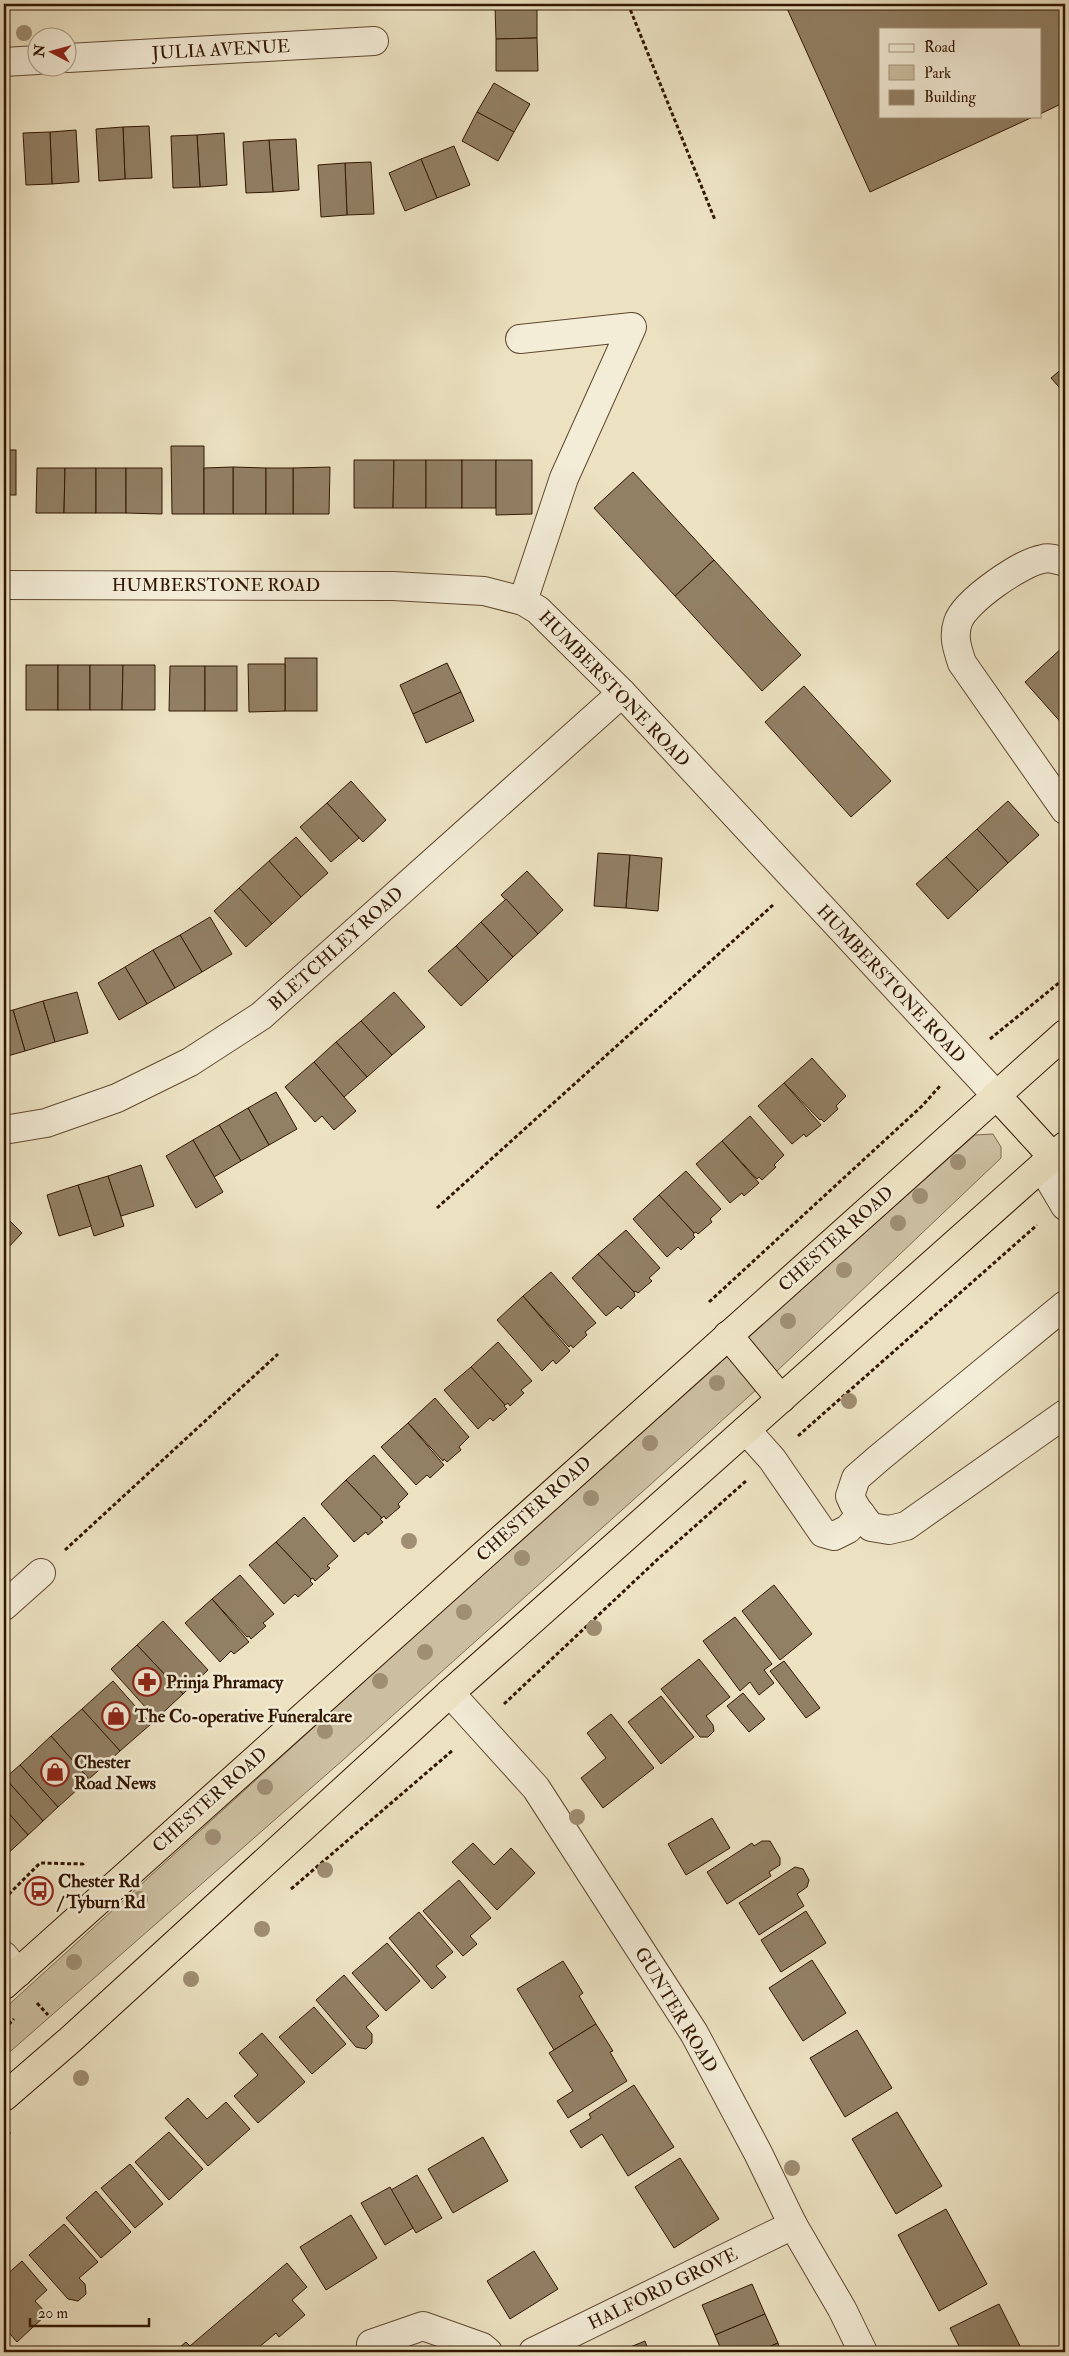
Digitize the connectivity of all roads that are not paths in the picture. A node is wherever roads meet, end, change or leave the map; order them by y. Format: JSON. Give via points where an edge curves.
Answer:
{"nodes":[{"id":1,"x":374,"y":41,"type":"dead end"},
{"id":2,"x":78,"y":57,"type":"edge"},
{"id":3,"x":28,"y":61,"type":"edge"},
{"id":4,"x":4,"y":62,"type":"edge"},
{"id":5,"x":520,"y":339,"type":"dead end"},
{"id":6,"x":1065,"y":562,"type":"edge"},
{"id":7,"x":4,"y":585,"type":"edge"},
{"id":8,"x":523,"y":601,"type":"junction"},
{"id":9,"x":622,"y":693,"type":"junction"},
{"id":10,"x":1065,"y":810,"type":"edge"},
{"id":11,"x":1065,"y":1034,"type":"edge"},
{"id":12,"x":996,"y":1095,"type":"junction"},
{"id":13,"x":4,"y":1130,"type":"edge"},
{"id":14,"x":1053,"y":1157,"type":"edge"},
{"id":15,"x":1064,"y":1204,"type":"edge"},
{"id":16,"x":1065,"y":1305,"type":"edge"},
{"id":17,"x":728,"y":1335,"type":"junction"},
{"id":18,"x":781,"y":1399,"type":"junction"},
{"id":19,"x":1065,"y":1414,"type":"edge"},
{"id":20,"x":746,"y":1430,"type":"junction"},
{"id":21,"x":861,"y":1514,"type":"junction"},
{"id":22,"x":41,"y":1573,"type":"road end"},
{"id":23,"x":4,"y":1606,"type":"edge"},
{"id":24,"x":450,"y":1693,"type":"junction"},
{"id":25,"x":8,"y":1971,"type":"edge"},
{"id":26,"x":4,"y":2097,"type":"edge"},
{"id":27,"x":793,"y":2225,"type":"junction"},
{"id":28,"x":371,"y":2344,"type":"dead end"},
{"id":29,"x":488,"y":2352,"type":"edge"},
{"id":30,"x":533,"y":2352,"type":"edge"},
{"id":31,"x":862,"y":2352,"type":"edge"}],
"edges":[{"from":1,"to":2,"type":"street","name":"JULIA AVENUE"},
{"from":3,"to":4,"type":"street"},
{"from":5,"to":8,"type":"street","via":[[632,327],[564,478]]},
{"from":6,"to":10,"type":"street","via":[[1044,558],[1024,564],[979,596],[959,620],[955,642],[962,663]]},
{"from":7,"to":8,"type":"street","name":"HUMBERSTONE ROAD","via":[[393,586],[484,591]]},
{"from":8,"to":9,"type":"street","name":"HUMBERSTONE ROAD","via":[[538,610]]},
{"from":9,"to":12,"type":"street","name":"HUMBERSTONE ROAD"},
{"from":9,"to":13,"type":"street","name":"BLETCHLEY ROAD","via":[[261,1016],[190,1062],[117,1098],[46,1123]]},
{"from":11,"to":12,"type":"highway","name":"CHESTER ROAD"},
{"from":12,"to":14,"type":"highway"},
{"from":12,"to":17,"type":"highway","name":"CHESTER ROAD"},
{"from":14,"to":15,"type":"street"},
{"from":14,"to":18,"type":"highway"},
{"from":16,"to":21,"type":"street","via":[[856,1478],[850,1496],[856,1511]]},
{"from":17,"to":18,"type":"highway"},
{"from":17,"to":25,"type":"highway","name":"CHESTER ROAD"},
{"from":18,"to":20,"type":"highway"},
{"from":19,"to":21,"type":"street","via":[[906,1526],[889,1530],[871,1527]]},
{"from":20,"to":21,"type":"street","via":[[772,1458],[823,1532],[834,1536],[848,1529]]},
{"from":20,"to":24,"type":"highway"},
{"from":22,"to":23,"type":"street"},
{"from":24,"to":26,"type":"highway"},
{"from":24,"to":27,"type":"street","name":"GUNTER ROAD","via":[[536,1788],[694,2033]]},
{"from":27,"to":30,"type":"street","name":"HALFORD GROVE"},
{"from":27,"to":31,"type":"street","name":"GUNTER ROAD","via":[[842,2309]]},
{"from":28,"to":29,"type":"street","via":[[423,2326]]}]}
